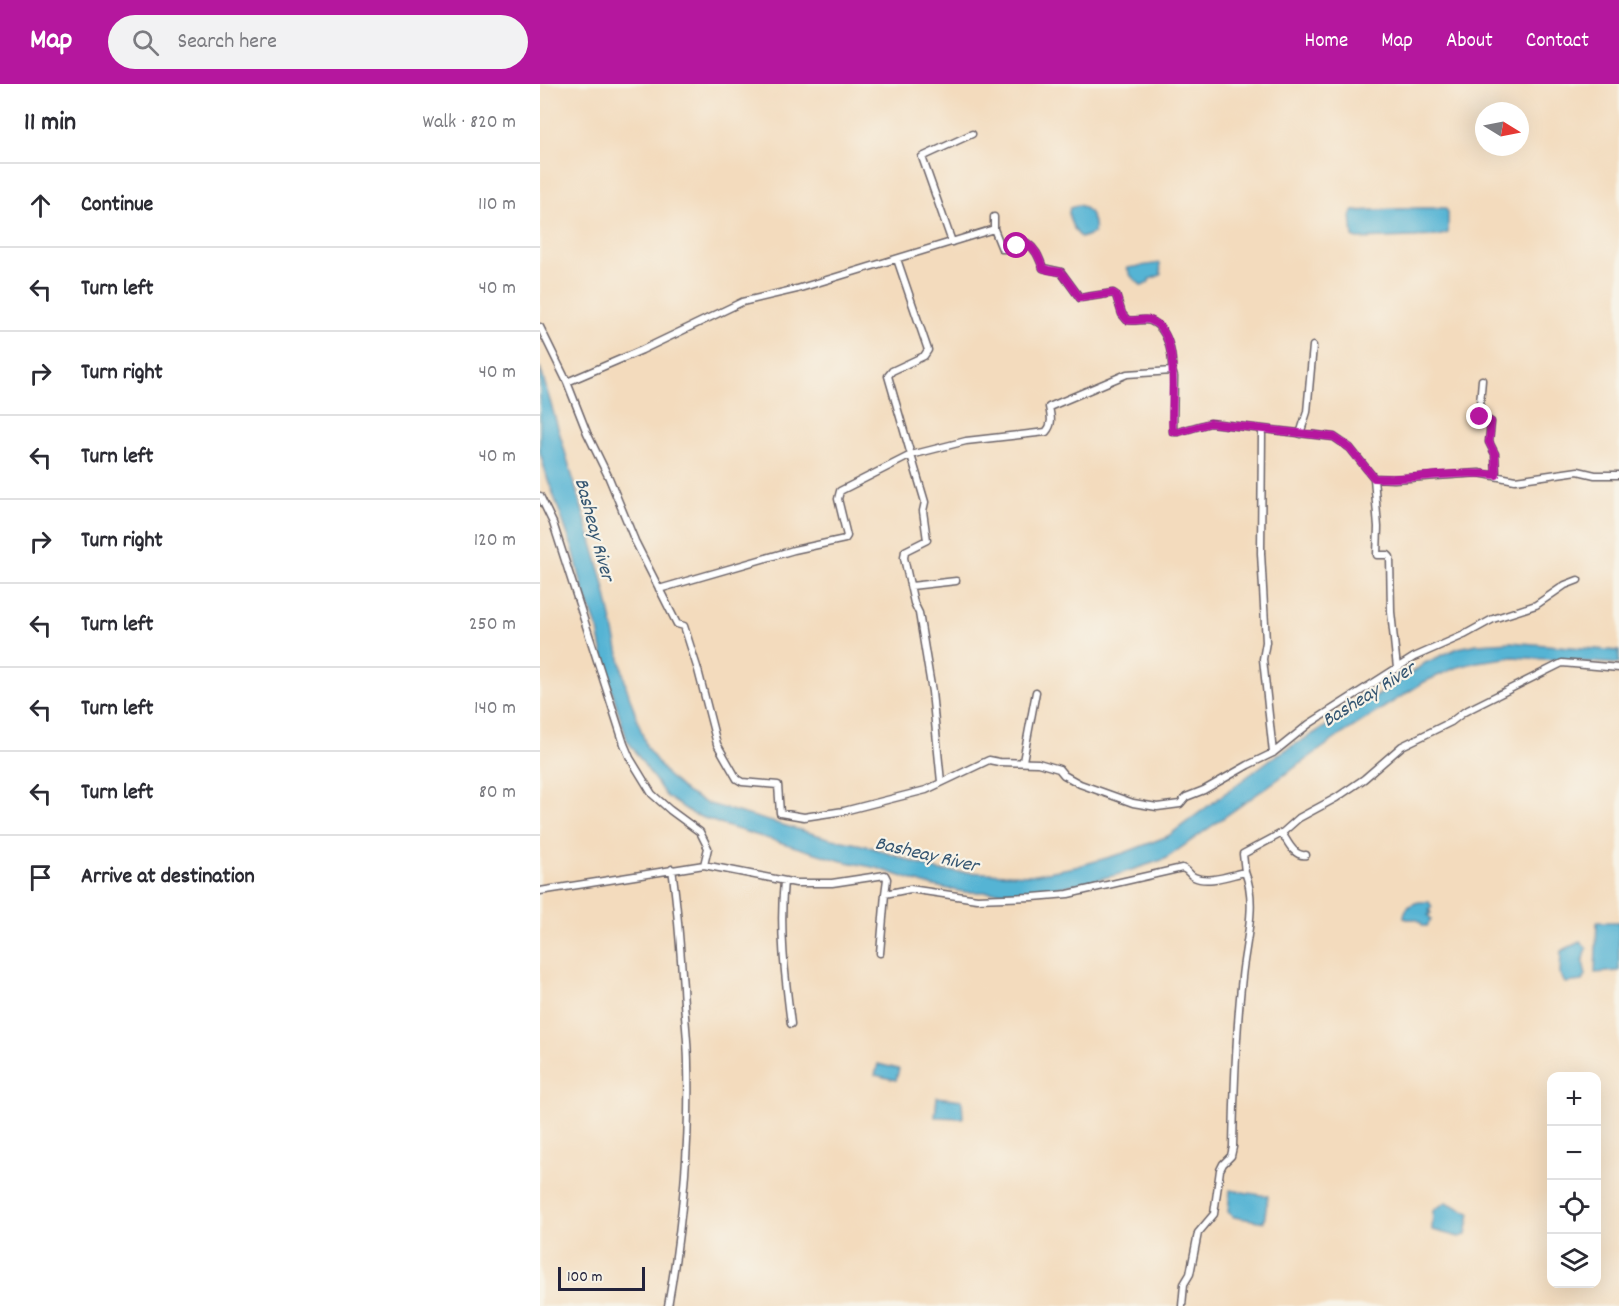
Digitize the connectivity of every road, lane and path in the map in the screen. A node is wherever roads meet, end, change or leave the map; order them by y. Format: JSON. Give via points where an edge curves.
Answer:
{"nodes":[{"id":1,"x":972,"y":134,"type":"dead end"},
{"id":2,"x":994,"y":217,"type":"dead end"},
{"id":3,"x":994,"y":229,"type":"junction"},
{"id":4,"x":952,"y":242,"type":"junction"},
{"id":5,"x":897,"y":259,"type":"junction"},
{"id":6,"x":540,"y":327,"type":"edge"},
{"id":7,"x":1313,"y":346,"type":"dead end"},
{"id":8,"x":1172,"y":371,"type":"junction"},
{"id":9,"x":1482,"y":380,"type":"dead end"},
{"id":10,"x":567,"y":382,"type":"junction"},
{"id":11,"x":1262,"y":430,"type":"junction"},
{"id":12,"x":1300,"y":434,"type":"junction"},
{"id":13,"x":911,"y":455,"type":"junction"},
{"id":14,"x":1496,"y":475,"type":"junction"},
{"id":15,"x":1619,"y":475,"type":"edge"},
{"id":16,"x":1374,"y":478,"type":"junction"},
{"id":17,"x":540,"y":496,"type":"edge"},
{"id":18,"x":956,"y":580,"type":"dead end"},
{"id":19,"x":1578,"y":580,"type":"dead end"},
{"id":20,"x":911,"y":586,"type":"junction"},
{"id":21,"x":660,"y":589,"type":"junction"},
{"id":22,"x":1398,"y":668,"type":"junction"},
{"id":23,"x":1619,"y":668,"type":"edge"},
{"id":24,"x":1036,"y":692,"type":"dead end"},
{"id":25,"x":1273,"y":753,"type":"junction"},
{"id":26,"x":1023,"y":762,"type":"junction"},
{"id":27,"x":941,"y":782,"type":"junction"},
{"id":28,"x":1282,"y":832,"type":"junction"},
{"id":29,"x":1306,"y":855,"type":"dead end"},
{"id":30,"x":704,"y":865,"type":"junction"},
{"id":31,"x":672,"y":869,"type":"junction"},
{"id":32,"x":1245,"y":872,"type":"junction"},
{"id":33,"x":784,"y":881,"type":"junction"},
{"id":34,"x":540,"y":891,"type":"edge"},
{"id":35,"x":885,"y":894,"type":"junction"},
{"id":36,"x":880,"y":953,"type":"dead end"},
{"id":37,"x":791,"y":1024,"type":"dead end"},
{"id":38,"x":668,"y":1306,"type":"edge"},
{"id":39,"x":1182,"y":1306,"type":"edge"}],
"edges":[{"from":1,"to":4,"type":"street","via":[[922,157]]},
{"from":2,"to":3,"type":"street"},
{"from":3,"to":4,"type":"street"},
{"from":3,"to":8,"type":"street","via":[[1002,249],[1027,243],[1032,246],[1043,268],[1061,272],[1080,298],[1113,293],[1127,320],[1149,320],[1159,326],[1173,359]]},
{"from":4,"to":5,"type":"street"},
{"from":5,"to":10,"type":"street","via":[[742,302]]},
{"from":5,"to":13,"type":"street","via":[[928,350],[888,376]]},
{"from":6,"to":10,"type":"street"},
{"from":7,"to":12,"type":"street","via":[[1307,412]]},
{"from":8,"to":11,"type":"street","via":[[1173,432],[1210,423]]},
{"from":8,"to":13,"type":"street","via":[[1127,374],[1049,407],[1051,427],[1046,432],[966,441]]},
{"from":9,"to":14,"type":"street","via":[[1479,415],[1491,422],[1489,442],[1495,454]]},
{"from":10,"to":21,"type":"street","via":[[635,541]]},
{"from":11,"to":12,"type":"street"},
{"from":11,"to":25,"type":"street","via":[[1266,642],[1263,659]]},
{"from":12,"to":16,"type":"street","via":[[1334,437],[1350,448]]},
{"from":13,"to":20,"type":"street","via":[[925,502],[927,540],[904,553]]},
{"from":13,"to":21,"type":"street","via":[[840,491],[846,539]]},
{"from":14,"to":15,"type":"street","via":[[1515,480],[1578,471]]},
{"from":14,"to":16,"type":"street"},
{"from":16,"to":22,"type":"street","via":[[1377,555],[1390,557]]},
{"from":17,"to":30,"type":"street","via":[[553,524],[624,744],[652,794],[700,832],[708,848]]},
{"from":18,"to":20,"type":"street"},
{"from":19,"to":22,"type":"street","via":[[1536,605],[1493,619]]},
{"from":20,"to":27,"type":"street","via":[[921,619]]},
{"from":21,"to":27,"type":"street","via":[[677,624],[684,626],[717,744],[737,779],[778,785],[780,813],[804,817],[844,811],[926,790]]},
{"from":22,"to":25,"type":"street","via":[[1309,724]]},
{"from":23,"to":28,"type":"street","via":[[1562,663],[1402,746],[1364,779]]},
{"from":24,"to":26,"type":"street"},
{"from":25,"to":26,"type":"street","via":[[1186,797],[1180,804],[1157,807],[1080,784],[1059,769]]},
{"from":26,"to":27,"type":"street","via":[[989,760]]},
{"from":28,"to":29,"type":"street","via":[[1297,854]]},
{"from":28,"to":32,"type":"street","via":[[1244,855]]},
{"from":30,"to":31,"type":"street"},
{"from":30,"to":33,"type":"street"},
{"from":31,"to":34,"type":"street"},
{"from":31,"to":38,"type":"street","via":[[689,1099],[686,1170]]},
{"from":32,"to":35,"type":"street","via":[[1209,879],[1196,877],[1182,868],[1068,894],[1033,897],[977,899],[910,889]]},
{"from":32,"to":39,"type":"street","via":[[1251,887],[1234,1081],[1233,1147],[1220,1170],[1214,1214],[1198,1233]]},
{"from":33,"to":35,"type":"street","via":[[832,883],[885,875]]},
{"from":33,"to":37,"type":"street","via":[[781,909]]},
{"from":35,"to":36,"type":"street"}]}
